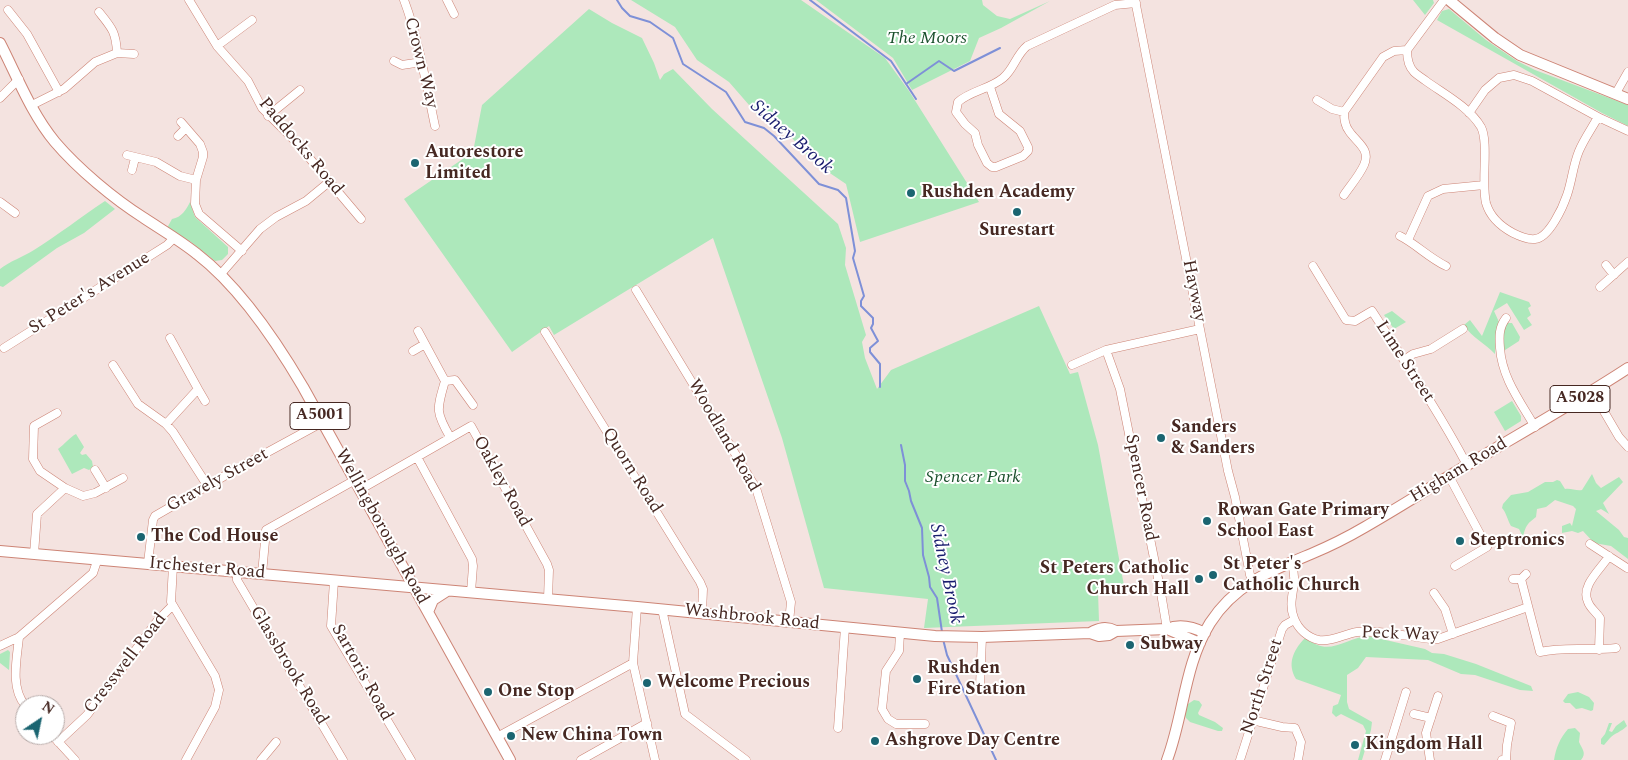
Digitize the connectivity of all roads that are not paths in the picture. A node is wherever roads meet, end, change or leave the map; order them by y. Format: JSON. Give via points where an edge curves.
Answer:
{"nodes":[{"id":1,"x":189,"y":0,"type":"edge"},
{"id":2,"x":405,"y":0,"type":"edge"},
{"id":3,"x":447,"y":0,"type":"edge"},
{"id":4,"x":1444,"y":0,"type":"edge"},
{"id":5,"x":1449,"y":0,"type":"edge"},
{"id":6,"x":1136,"y":2,"type":"edge"},
{"id":7,"x":8,"y":10,"type":"dead end"},
{"id":8,"x":98,"y":11,"type":"dead end"},
{"id":9,"x":454,"y":14,"type":"dead end"},
{"id":10,"x":252,"y":20,"type":"dead end"},
{"id":11,"x":0,"y":43,"type":"edge"},
{"id":12,"x":217,"y":46,"type":"junction"},
{"id":13,"x":1407,"y":50,"type":"junction"},
{"id":14,"x":118,"y":53,"type":"junction"},
{"id":15,"x":134,"y":54,"type":"dead end"},
{"id":16,"x":394,"y":61,"type":"dead end"},
{"id":17,"x":422,"y":62,"type":"junction"},
{"id":18,"x":1628,"y":72,"type":"edge"},
{"id":19,"x":19,"y":80,"type":"junction"},
{"id":20,"x":990,"y":87,"type":"junction"},
{"id":21,"x":300,"y":90,"type":"dead end"},
{"id":22,"x":59,"y":92,"type":"junction"},
{"id":23,"x":1616,"y":93,"type":"junction"},
{"id":24,"x":0,"y":98,"type":"edge"},
{"id":25,"x":1628,"y":99,"type":"edge"},
{"id":26,"x":1317,"y":100,"type":"dead end"},
{"id":27,"x":32,"y":104,"type":"junction"},
{"id":28,"x":1344,"y":112,"type":"junction"},
{"id":29,"x":1469,"y":113,"type":"junction"},
{"id":30,"x":268,"y":116,"type":"junction"},
{"id":31,"x":1598,"y":118,"type":"junction"},
{"id":32,"x":435,"y":126,"type":"dead end"},
{"id":33,"x":1628,"y":131,"type":"edge"},
{"id":34,"x":178,"y":136,"type":"dead end"},
{"id":35,"x":132,"y":170,"type":"dead end"},
{"id":36,"x":196,"y":180,"type":"junction"},
{"id":37,"x":329,"y":182,"type":"junction"},
{"id":38,"x":1484,"y":185,"type":"junction"},
{"id":39,"x":1344,"y":195,"type":"dead end"},
{"id":40,"x":0,"y":202,"type":"edge"},
{"id":41,"x":15,"y":213,"type":"dead end"},
{"id":42,"x":362,"y":219,"type":"dead end"},
{"id":43,"x":1400,"y":236,"type":"dead end"},
{"id":44,"x":174,"y":238,"type":"junction"},
{"id":45,"x":1408,"y":240,"type":"junction"},
{"id":46,"x":242,"y":251,"type":"junction"},
{"id":47,"x":1628,"y":262,"type":"edge"},
{"id":48,"x":1606,"y":265,"type":"dead end"},
{"id":49,"x":1313,"y":266,"type":"dead end"},
{"id":50,"x":1446,"y":266,"type":"dead end"},
{"id":51,"x":220,"y":275,"type":"junction"},
{"id":52,"x":1614,"y":275,"type":"junction"},
{"id":53,"x":1600,"y":287,"type":"dead end"},
{"id":54,"x":636,"y":290,"type":"dead end"},
{"id":55,"x":1506,"y":318,"type":"dead end"},
{"id":56,"x":1200,"y":329,"type":"junction"},
{"id":57,"x":1463,"y":329,"type":"dead end"},
{"id":58,"x":418,"y":331,"type":"dead end"},
{"id":59,"x":545,"y":332,"type":"dead end"},
{"id":60,"x":170,"y":338,"type":"dead end"},
{"id":61,"x":425,"y":344,"type":"junction"},
{"id":62,"x":185,"y":346,"type":"dead end"},
{"id":63,"x":4,"y":348,"type":"dead end"},
{"id":64,"x":1106,"y":350,"type":"junction"},
{"id":65,"x":177,"y":351,"type":"junction"},
{"id":66,"x":413,"y":351,"type":"dead end"},
{"id":67,"x":1404,"y":360,"type":"junction"},
{"id":68,"x":113,"y":365,"type":"dead end"},
{"id":69,"x":1072,"y":365,"type":"dead end"},
{"id":70,"x":1628,"y":368,"type":"edge"},
{"id":71,"x":119,"y":374,"type":"junction"},
{"id":72,"x":110,"y":379,"type":"dead end"},
{"id":73,"x":445,"y":381,"type":"junction"},
{"id":74,"x":198,"y":389,"type":"junction"},
{"id":75,"x":1592,"y":392,"type":"junction"},
{"id":76,"x":205,"y":400,"type":"dead end"},
{"id":77,"x":473,"y":405,"type":"dead end"},
{"id":78,"x":57,"y":413,"type":"dead end"},
{"id":79,"x":324,"y":422,"type":"junction"},
{"id":80,"x":166,"y":424,"type":"junction"},
{"id":81,"x":1535,"y":427,"type":"junction"},
{"id":82,"x":450,"y":437,"type":"junction"},
{"id":83,"x":1628,"y":447,"type":"edge"},
{"id":84,"x":418,"y":457,"type":"junction"},
{"id":85,"x":1467,"y":465,"type":"junction"},
{"id":86,"x":95,"y":470,"type":"dead end"},
{"id":87,"x":1449,"y":476,"type":"junction"},
{"id":88,"x":123,"y":478,"type":"dead end"},
{"id":89,"x":358,"y":484,"type":"junction"},
{"id":90,"x":207,"y":485,"type":"junction"},
{"id":91,"x":65,"y":488,"type":"junction"},
{"id":92,"x":106,"y":488,"type":"junction"},
{"id":93,"x":1590,"y":544,"type":"dead end"},
{"id":94,"x":0,"y":551,"type":"edge"},
{"id":95,"x":34,"y":554,"type":"junction"},
{"id":96,"x":1609,"y":556,"type":"junction"},
{"id":97,"x":97,"y":561,"type":"junction"},
{"id":98,"x":1291,"y":562,"type":"junction"},
{"id":99,"x":148,"y":563,"type":"junction"},
{"id":100,"x":173,"y":566,"type":"junction"},
{"id":101,"x":1455,"y":566,"type":"dead end"},
{"id":102,"x":404,"y":568,"type":"junction"},
{"id":103,"x":1627,"y":568,"type":"edge"},
{"id":104,"x":237,"y":572,"type":"junction"},
{"id":105,"x":262,"y":574,"type":"junction"},
{"id":106,"x":1520,"y":577,"type":"dead end"},
{"id":107,"x":1253,"y":580,"type":"junction"},
{"id":108,"x":334,"y":581,"type":"junction"},
{"id":109,"x":392,"y":585,"type":"junction"},
{"id":110,"x":415,"y":587,"type":"junction"},
{"id":111,"x":447,"y":591,"type":"junction"},
{"id":112,"x":471,"y":592,"type":"junction"},
{"id":113,"x":1434,"y":593,"type":"dead end"},
{"id":114,"x":548,"y":599,"type":"junction"},
{"id":115,"x":172,"y":606,"type":"junction"},
{"id":116,"x":637,"y":607,"type":"junction"},
{"id":117,"x":1528,"y":607,"type":"junction"},
{"id":118,"x":662,"y":609,"type":"junction"},
{"id":119,"x":428,"y":612,"type":"junction"},
{"id":120,"x":702,"y":613,"type":"junction"},
{"id":121,"x":1294,"y":620,"type":"junction"},
{"id":122,"x":789,"y":622,"type":"junction"},
{"id":123,"x":845,"y":627,"type":"junction"},
{"id":124,"x":1167,"y":629,"type":"junction"},
{"id":125,"x":900,"y":633,"type":"junction"},
{"id":126,"x":1205,"y":633,"type":"junction"},
{"id":127,"x":1454,"y":634,"type":"junction"},
{"id":128,"x":18,"y":637,"type":"junction"},
{"id":129,"x":982,"y":637,"type":"junction"},
{"id":130,"x":1200,"y":643,"type":"junction"},
{"id":131,"x":0,"y":646,"type":"edge"},
{"id":132,"x":1616,"y":648,"type":"dead end"},
{"id":133,"x":1599,"y":650,"type":"junction"},
{"id":134,"x":1540,"y":652,"type":"junction"},
{"id":135,"x":1543,"y":662,"type":"dead end"},
{"id":136,"x":633,"y":663,"type":"junction"},
{"id":137,"x":980,"y":686,"type":"dead end"},
{"id":138,"x":1406,"y":692,"type":"dead end"},
{"id":139,"x":19,"y":695,"type":"edge"},
{"id":140,"x":1438,"y":696,"type":"dead end"},
{"id":141,"x":1414,"y":714,"type":"dead end"},
{"id":142,"x":1493,"y":716,"type":"dead end"},
{"id":143,"x":1431,"y":718,"type":"junction"},
{"id":144,"x":1252,"y":720,"type":"junction"},
{"id":145,"x":646,"y":723,"type":"junction"},
{"id":146,"x":925,"y":724,"type":"dead end"},
{"id":147,"x":838,"y":728,"type":"dead end"},
{"id":148,"x":65,"y":735,"type":"edge"},
{"id":149,"x":498,"y":736,"type":"junction"},
{"id":150,"x":276,"y":742,"type":"dead end"},
{"id":151,"x":61,"y":745,"type":"edge"},
{"id":152,"x":75,"y":760,"type":"edge"},
{"id":153,"x":186,"y":760,"type":"edge"},
{"id":154,"x":261,"y":760,"type":"edge"},
{"id":155,"x":343,"y":760,"type":"edge"},
{"id":156,"x":411,"y":760,"type":"edge"},
{"id":157,"x":510,"y":760,"type":"edge"},
{"id":158,"x":581,"y":760,"type":"edge"},
{"id":159,"x":655,"y":760,"type":"edge"},
{"id":160,"x":746,"y":760,"type":"edge"},
{"id":161,"x":1167,"y":760,"type":"edge"},
{"id":162,"x":1240,"y":760,"type":"edge"},
{"id":163,"x":1298,"y":760,"type":"edge"},
{"id":164,"x":1385,"y":760,"type":"edge"},
{"id":165,"x":1430,"y":760,"type":"edge"},
{"id":166,"x":1502,"y":760,"type":"edge"}],
"edges":[{"from":1,"to":12,"type":"street","name":"Paddocks Road"},
{"from":2,"to":17,"type":"street","name":"Crown Way"},
{"from":3,"to":9,"type":"street"},
{"from":4,"to":13,"type":"street"},
{"from":5,"to":23,"type":"main road","via":[[1520,55]]},
{"from":6,"to":20,"type":"street","via":[[1115,6],[1027,46],[1007,75]]},
{"from":6,"to":56,"type":"street","name":"Hayway"},
{"from":7,"to":22,"type":"street","via":[[30,33]]},
{"from":8,"to":14,"type":"street","via":[[113,28]]},
{"from":10,"to":12,"type":"street"},
{"from":11,"to":19,"type":"main road","name":"Wellingborough Road","number":"A5001"},
{"from":12,"to":30,"type":"street","name":"Paddocks Road","via":[[248,82]]},
{"from":13,"to":28,"type":"street","via":[[1394,51],[1384,57]]},
{"from":13,"to":29,"type":"street","via":[[1407,59],[1414,72]]},
{"from":14,"to":15,"type":"street"},
{"from":14,"to":22,"type":"street","via":[[95,62]]},
{"from":16,"to":17,"type":"street","via":[[402,65]]},
{"from":17,"to":32,"type":"street","name":"Crown Way"},
{"from":18,"to":23,"type":"street"},
{"from":19,"to":24,"type":"street"},
{"from":19,"to":27,"type":"main road","name":"Wellingborough Road","number":"A5001"},
{"from":20,"to":20,"type":"street","via":[[959,101],[956,109],[975,133],[987,163],[996,167],[1026,154],[1028,147],[1020,131],[999,114]]},
{"from":21,"to":30,"type":"street"},
{"from":22,"to":27,"type":"street"},
{"from":23,"to":25,"type":"main road"},
{"from":26,"to":28,"type":"street"},
{"from":27,"to":44,"type":"main road","name":"Wellingborough Road","number":"A5001","via":[[48,133],[63,150],[118,200]]},
{"from":28,"to":39,"type":"street","via":[[1345,125],[1366,155],[1364,166]]},
{"from":29,"to":31,"type":"street","via":[[1485,90],[1499,78],[1514,75],[1532,81]]},
{"from":29,"to":38,"type":"street","via":[[1483,131]]},
{"from":30,"to":37,"type":"street","name":"Paddocks Road","via":[[295,141]]},
{"from":31,"to":33,"type":"street"},
{"from":31,"to":38,"type":"street","via":[[1579,152],[1567,196],[1542,242],[1505,229],[1491,216]]},
{"from":34,"to":36,"type":"street","via":[[184,125],[200,144],[203,158]]},
{"from":35,"to":36,"type":"street","via":[[131,156],[156,162],[180,176]]},
{"from":36,"to":46,"type":"street","via":[[195,204],[199,214]]},
{"from":37,"to":42,"type":"street","name":"Paddocks Road"},
{"from":37,"to":46,"type":"street","via":[[260,229]]},
{"from":38,"to":45,"type":"street","via":[[1443,189],[1428,196]]},
{"from":40,"to":41,"type":"street"},
{"from":43,"to":45,"type":"street"},
{"from":44,"to":51,"type":"main road","name":"Wellingborough Road","number":"A5001"},
{"from":44,"to":63,"type":"street","name":"St Peter's Avenue"},
{"from":45,"to":50,"type":"street"},
{"from":46,"to":51,"type":"street"},
{"from":47,"to":52,"type":"street"},
{"from":48,"to":52,"type":"street"},
{"from":49,"to":67,"type":"street","name":"Lime Street","via":[[1346,320],[1355,321],[1372,311]]},
{"from":51,"to":79,"type":"main road","name":"Wellingborough Road","number":"A5001","via":[[276,343]]},
{"from":52,"to":53,"type":"street"},
{"from":54,"to":122,"type":"street","name":"Woodland Road","via":[[756,488],[791,602]]},
{"from":55,"to":81,"type":"street","via":[[1499,336],[1501,362],[1510,386]]},
{"from":56,"to":64,"type":"street"},
{"from":56,"to":107,"type":"street","name":"Hayway"},
{"from":57,"to":67,"type":"street","via":[[1431,349]]},
{"from":58,"to":61,"type":"street"},
{"from":59,"to":120,"type":"street","name":"Quorn Road","via":[[700,582],[703,589]]},
{"from":60,"to":65,"type":"street"},
{"from":61,"to":66,"type":"street"},
{"from":61,"to":73,"type":"street"},
{"from":62,"to":65,"type":"street"},
{"from":64,"to":69,"type":"street"},
{"from":64,"to":124,"type":"street","name":"Spencer Road","via":[[1120,389]]},
{"from":65,"to":74,"type":"street"},
{"from":67,"to":85,"type":"street","name":"Lime Street"},
{"from":68,"to":71,"type":"street"},
{"from":70,"to":75,"type":"main road","name":"Higham Road","number":"A5028"},
{"from":71,"to":72,"type":"street"},
{"from":71,"to":80,"type":"street","via":[[138,404]]},
{"from":73,"to":77,"type":"street","via":[[455,380]]},
{"from":73,"to":82,"type":"street","via":[[438,414]]},
{"from":74,"to":76,"type":"street"},
{"from":74,"to":80,"type":"street"},
{"from":75,"to":81,"type":"main road","name":"Higham Road","number":"A5028"},
{"from":75,"to":83,"type":"street"},
{"from":78,"to":91,"type":"street","via":[[34,426],[33,459],[40,471]]},
{"from":79,"to":89,"type":"main road","name":"Wellingborough Road","number":"A5001"},
{"from":79,"to":90,"type":"street","name":"Gravely Street"},
{"from":80,"to":90,"type":"street"},
{"from":81,"to":85,"type":"main road","name":"Higham Road","number":"A5028"},
{"from":82,"to":84,"type":"street","name":"Oakley Road"},
{"from":82,"to":114,"type":"street","name":"Oakley Road","via":[[471,426],[547,564]]},
{"from":84,"to":89,"type":"street","name":"Oakley Road"},
{"from":84,"to":112,"type":"street","via":[[472,559]]},
{"from":85,"to":87,"type":"main road","name":"Higham Road","number":"A5028"},
{"from":86,"to":92,"type":"street"},
{"from":87,"to":98,"type":"main road","name":"Higham Road","number":"A5028","via":[[1349,536]]},
{"from":87,"to":101,"type":"street","via":[[1487,547]]},
{"from":88,"to":92,"type":"street"},
{"from":89,"to":102,"type":"main road","name":"Wellingborough Road","number":"A5001"},
{"from":89,"to":105,"type":"street","name":"Oakley Road","via":[[266,530]]},
{"from":90,"to":99,"type":"street","name":"Gravely Street","via":[[154,517]]},
{"from":91,"to":92,"type":"street","via":[[83,496]]},
{"from":91,"to":95,"type":"street","via":[[38,514]]},
{"from":93,"to":96,"type":"street"},
{"from":94,"to":95,"type":"main road","name":"Irchester Road"},
{"from":95,"to":97,"type":"main road","name":"Irchester Road"},
{"from":96,"to":103,"type":"street"},
{"from":96,"to":133,"type":"street","via":[[1590,582],[1585,595],[1600,618]]},
{"from":97,"to":99,"type":"main road","name":"Irchester Road"},
{"from":97,"to":128,"type":"street","via":[[93,573]]},
{"from":98,"to":107,"type":"main road","name":"Higham Road","number":"A5028"},
{"from":98,"to":121,"type":"street","name":"North Street","via":[[1296,578],[1292,602]]},
{"from":99,"to":100,"type":"main road","name":"Irchester Road"},
{"from":100,"to":104,"type":"main road","name":"Irchester Road"},
{"from":100,"to":115,"type":"street"},
{"from":102,"to":109,"type":"main road"},
{"from":102,"to":110,"type":"main road","name":"Wellingborough Road","number":"A5001"},
{"from":104,"to":105,"type":"main road","name":"Irchester Road"},
{"from":104,"to":155,"type":"street","name":"Glassbrook Road","via":[[237,580]]},
{"from":105,"to":108,"type":"main road","name":"Irchester Road"},
{"from":106,"to":117,"type":"street"},
{"from":107,"to":126,"type":"main road","name":"Higham Road","number":"A5028","via":[[1231,598]]},
{"from":108,"to":109,"type":"main road","name":"Irchester Road"},
{"from":108,"to":156,"type":"street","name":"Sartoris Road","via":[[331,626]]},
{"from":109,"to":110,"type":"main road","name":"Irchester Road"},
{"from":110,"to":111,"type":"main road","name":"Washbrook Road"},
{"from":110,"to":119,"type":"main road","name":"Wellingborough Road","number":"A5001"},
{"from":111,"to":112,"type":"main road","name":"Washbrook Road"},
{"from":111,"to":119,"type":"main road","via":[[434,600]]},
{"from":112,"to":114,"type":"main road","name":"Washbrook Road"},
{"from":113,"to":127,"type":"street","name":"Peck Way","via":[[1445,609]]},
{"from":114,"to":116,"type":"main road","name":"Washbrook Road"},
{"from":115,"to":148,"type":"street","name":"Cresswell Road","via":[[87,715]]},
{"from":115,"to":153,"type":"street","via":[[215,676],[219,690],[215,707]]},
{"from":116,"to":118,"type":"main road","name":"Washbrook Road"},
{"from":116,"to":136,"type":"street"},
{"from":117,"to":127,"type":"street","name":"Peck Way"},
{"from":117,"to":134,"type":"street"},
{"from":118,"to":120,"type":"main road","name":"Washbrook Road"},
{"from":118,"to":160,"type":"street","via":[[685,714]]},
{"from":119,"to":149,"type":"main road","name":"Wellingborough Road","number":"A5001"},
{"from":120,"to":122,"type":"main road","name":"Washbrook Road"},
{"from":121,"to":127,"type":"street","name":"Peck Way","via":[[1307,635],[1326,641],[1355,632],[1430,639]]},
{"from":121,"to":144,"type":"street","name":"North Street","via":[[1282,629]]},
{"from":122,"to":123,"type":"main road","name":"Washbrook Road"},
{"from":123,"to":125,"type":"main road","name":"Washbrook Road"},
{"from":123,"to":147,"type":"street"},
{"from":124,"to":126,"type":"main road","name":"Washbrook Road","via":[[1173,626],[1192,627]]},
{"from":124,"to":129,"type":"main road","name":"Washbrook Road","via":[[1116,631],[1099,636],[1090,633]]},
{"from":124,"to":130,"type":"main road","name":"Washbrook Road"},
{"from":125,"to":129,"type":"main road","name":"Washbrook Road"},
{"from":125,"to":146,"type":"street","via":[[898,652],[886,671],[882,709],[896,724]]},
{"from":126,"to":130,"type":"main road","name":"Higham Road","number":"A5028"},
{"from":128,"to":131,"type":"street"},
{"from":128,"to":139,"type":"street"},
{"from":129,"to":137,"type":"street"},
{"from":130,"to":161,"type":"main road","name":"Higham Road","number":"A5028","via":[[1188,675],[1176,735]]},
{"from":132,"to":133,"type":"street"},
{"from":133,"to":134,"type":"street"},
{"from":134,"to":135,"type":"street"},
{"from":136,"to":145,"type":"street"},
{"from":136,"to":149,"type":"street"},
{"from":138,"to":164,"type":"street"},
{"from":140,"to":143,"type":"street"},
{"from":141,"to":143,"type":"street"},
{"from":142,"to":166,"type":"street","via":[[1511,723],[1506,760]]},
{"from":143,"to":165,"type":"street","via":[[1426,733]]},
{"from":144,"to":162,"type":"street","name":"North Street"},
{"from":144,"to":163,"type":"street","via":[[1295,728],[1301,742]]},
{"from":145,"to":158,"type":"street"},
{"from":145,"to":159,"type":"street"},
{"from":149,"to":157,"type":"main road","name":"Wellingborough Road","number":"A5001"},
{"from":150,"to":154,"type":"street"},
{"from":151,"to":152,"type":"street"}]}
